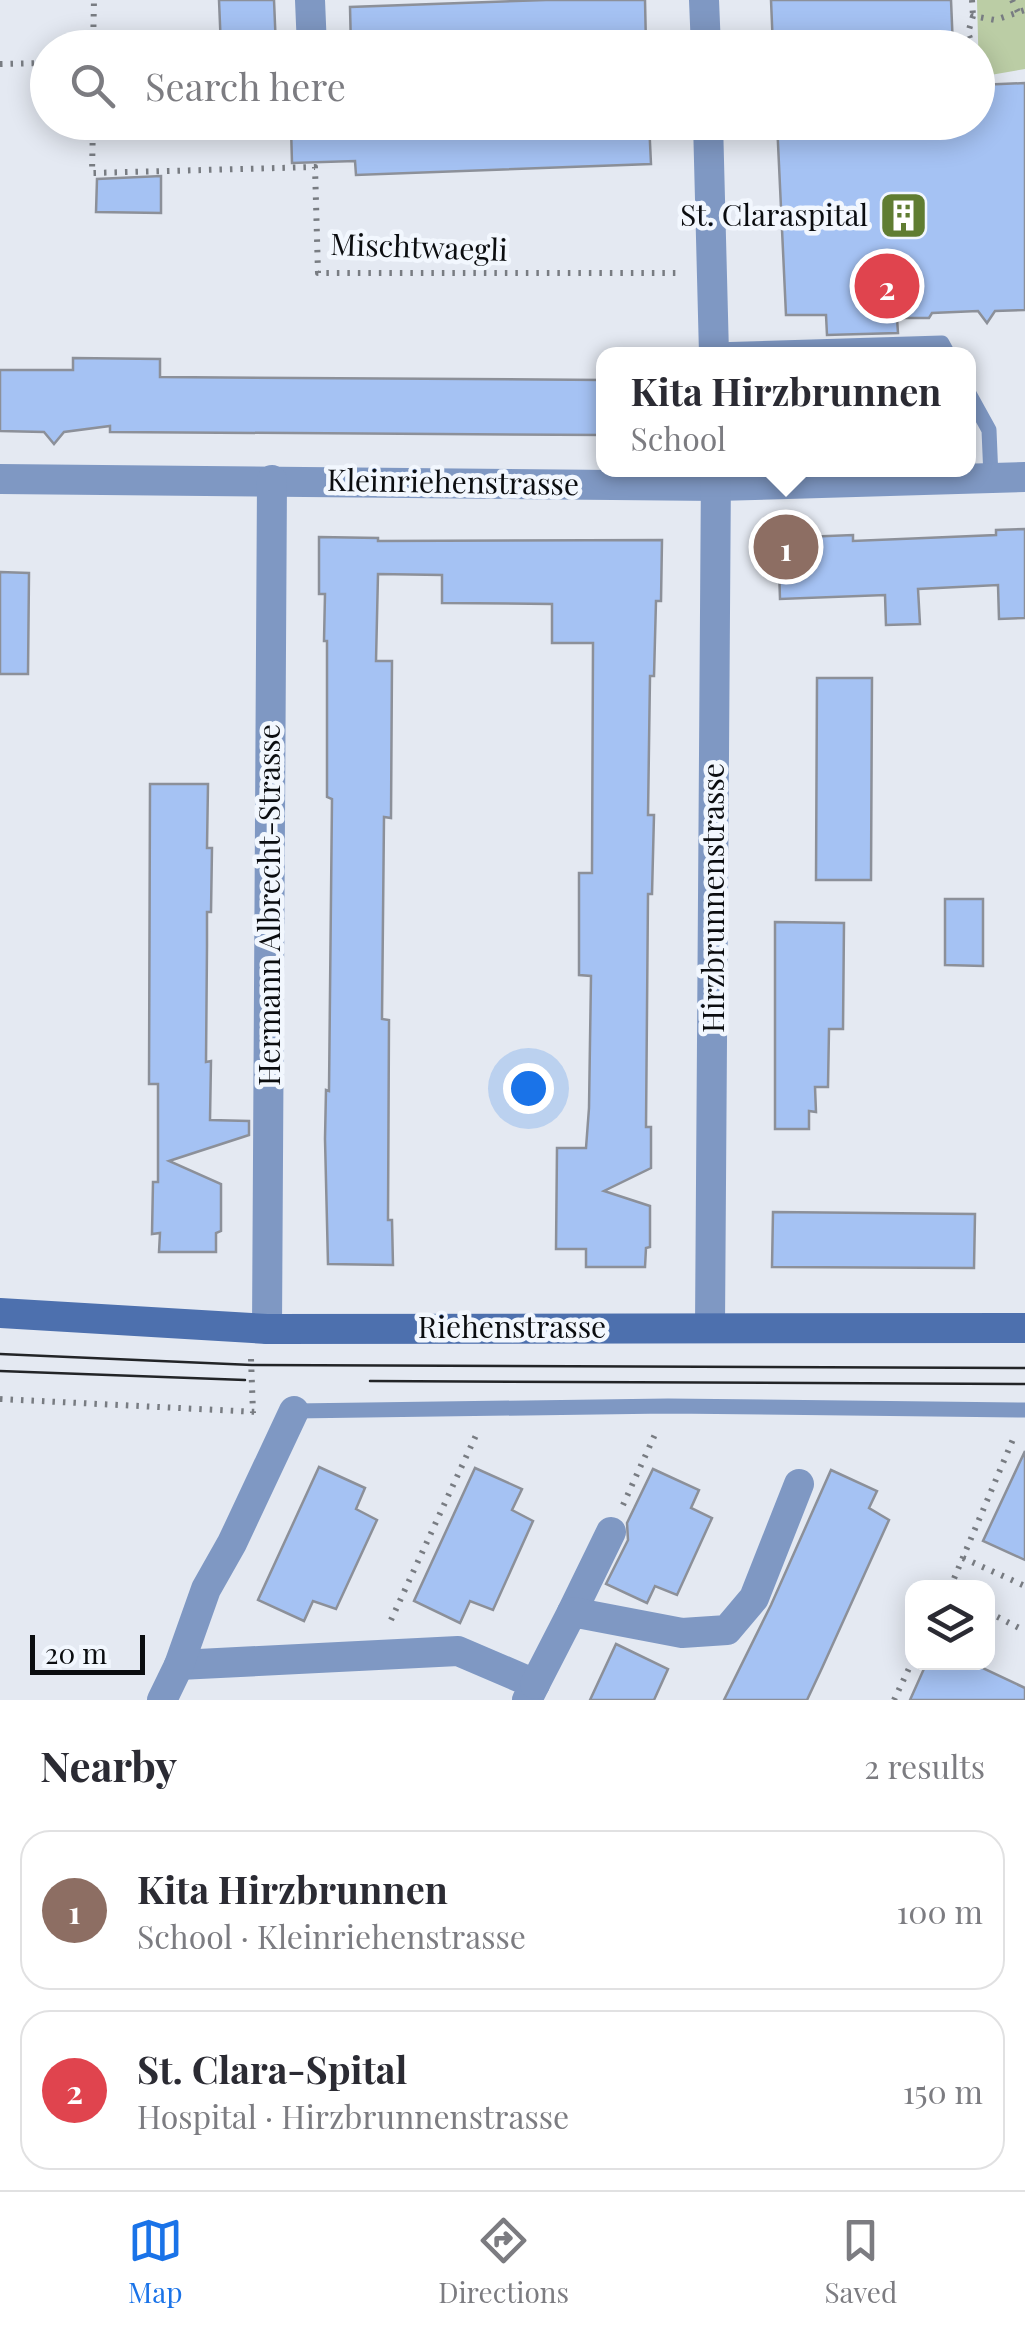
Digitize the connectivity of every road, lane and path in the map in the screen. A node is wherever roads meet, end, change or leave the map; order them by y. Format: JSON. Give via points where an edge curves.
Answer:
{"nodes":[{"id":1,"x":94,"y":0,"type":"edge"},
{"id":2,"x":310,"y":0,"type":"edge"},
{"id":3,"x":704,"y":0,"type":"edge"},
{"id":4,"x":972,"y":0,"type":"edge"},
{"id":5,"x":1012,"y":0,"type":"edge"},
{"id":6,"x":1022,"y":11,"type":"edge"},
{"id":7,"x":973,"y":16,"type":"junction"},
{"id":8,"x":93,"y":30,"type":"edge"},
{"id":9,"x":311,"y":30,"type":"edge"},
{"id":10,"x":705,"y":30,"type":"edge"},
{"id":11,"x":969,"y":30,"type":"edge"},
{"id":12,"x":30,"y":63,"type":"edge"},
{"id":13,"x":0,"y":64,"type":"edge"},
{"id":14,"x":93,"y":140,"type":"edge"},
{"id":15,"x":708,"y":140,"type":"edge"},
{"id":16,"x":712,"y":273,"type":"junction"},
{"id":17,"x":714,"y":347,"type":"edge"},
{"id":18,"x":841,"y":347,"type":"edge"},
{"id":19,"x":944,"y":347,"type":"edge"},
{"id":20,"x":976,"y":406,"type":"edge"},
{"id":21,"x":1025,"y":477,"type":"edge"},
{"id":22,"x":716,"y":478,"type":"edge"},
{"id":23,"x":991,"y":478,"type":"junction"},
{"id":24,"x":0,"y":480,"type":"edge"},
{"id":25,"x":272,"y":480,"type":"junction"},
{"id":26,"x":0,"y":1314,"type":"edge"},
{"id":27,"x":710,"y":1326,"type":"junction"},
{"id":28,"x":1025,"y":1328,"type":"edge"},
{"id":29,"x":268,"y":1330,"type":"junction"},
{"id":30,"x":0,"y":1399,"type":"edge"},
{"id":31,"x":668,"y":1406,"type":"junction"},
{"id":32,"x":489,"y":1408,"type":"junction"},
{"id":33,"x":1025,"y":1410,"type":"edge"},
{"id":34,"x":294,"y":1412,"type":"junction"},
{"id":35,"x":1017,"y":1429,"type":"dead end"},
{"id":36,"x":800,"y":1484,"type":"dead end"},
{"id":37,"x":611,"y":1532,"type":"joint"},
{"id":38,"x":962,"y":1558,"type":"junction"},
{"id":39,"x":953,"y":1580,"type":"edge"},
{"id":40,"x":1025,"y":1586,"type":"edge"},
{"id":41,"x":572,"y":1612,"type":"junction"},
{"id":42,"x":995,"y":1616,"type":"edge"},
{"id":43,"x":1025,"y":1631,"type":"edge"},
{"id":44,"x":375,"y":1655,"type":"junction"},
{"id":45,"x":179,"y":1665,"type":"junction"},
{"id":46,"x":908,"y":1670,"type":"edge"},
{"id":47,"x":531,"y":1692,"type":"edge"},
{"id":48,"x":162,"y":1700,"type":"edge"},
{"id":49,"x":894,"y":1700,"type":"edge"}],
"edges":[{"from":1,"to":8,"type":"path"},
{"from":2,"to":9,"type":"street"},
{"from":3,"to":10,"type":"street"},
{"from":4,"to":7,"type":"path"},
{"from":5,"to":6,"type":"path"},
{"from":6,"to":7,"type":"path","via":[[996,20]]},
{"from":7,"to":11,"type":"path"},
{"from":12,"to":13,"type":"path"},
{"from":14,"to":16,"type":"path","name":"Mischtwaegli","via":[[92,173],[315,168],[318,273]]},
{"from":15,"to":16,"type":"street"},
{"from":16,"to":17,"type":"street"},
{"from":18,"to":19,"type":"lane"},
{"from":20,"to":23,"type":"lane","via":[[989,430]]},
{"from":21,"to":23,"type":"street","name":"Kleinriehenstrasse"},
{"from":22,"to":23,"type":"street","name":"Kleinriehenstrasse"},
{"from":22,"to":25,"type":"street","name":"Kleinriehenstrasse"},
{"from":22,"to":27,"type":"street","name":"Hirzbrunnenstrasse"},
{"from":24,"to":25,"type":"street","name":"Kleinriehenstrasse"},
{"from":25,"to":29,"type":"street","name":"Hermann Albrecht-Strasse"},
{"from":26,"to":29,"type":"main road","name":"Riehenstrasse"},
{"from":27,"to":28,"type":"main road","name":"Riehenstrasse"},
{"from":27,"to":29,"type":"main road","name":"Riehenstrasse"},
{"from":30,"to":34,"type":"path"},
{"from":31,"to":32,"type":"lane"},
{"from":31,"to":33,"type":"lane"},
{"from":31,"to":37,"type":"path"},
{"from":32,"to":34,"type":"lane"},
{"from":32,"to":44,"type":"path"},
{"from":34,"to":45,"type":"street","via":[[206,1589]]},
{"from":35,"to":38,"type":"path"},
{"from":36,"to":41,"type":"street","via":[[754,1598],[728,1630],[682,1633]]},
{"from":37,"to":41,"type":"street"},
{"from":38,"to":39,"type":"path"},
{"from":38,"to":40,"type":"path"},
{"from":41,"to":47,"type":"street"},
{"from":42,"to":43,"type":"path"},
{"from":44,"to":45,"type":"street"},
{"from":44,"to":47,"type":"street","via":[[458,1651]]},
{"from":45,"to":48,"type":"street"},
{"from":46,"to":49,"type":"path"}]}
